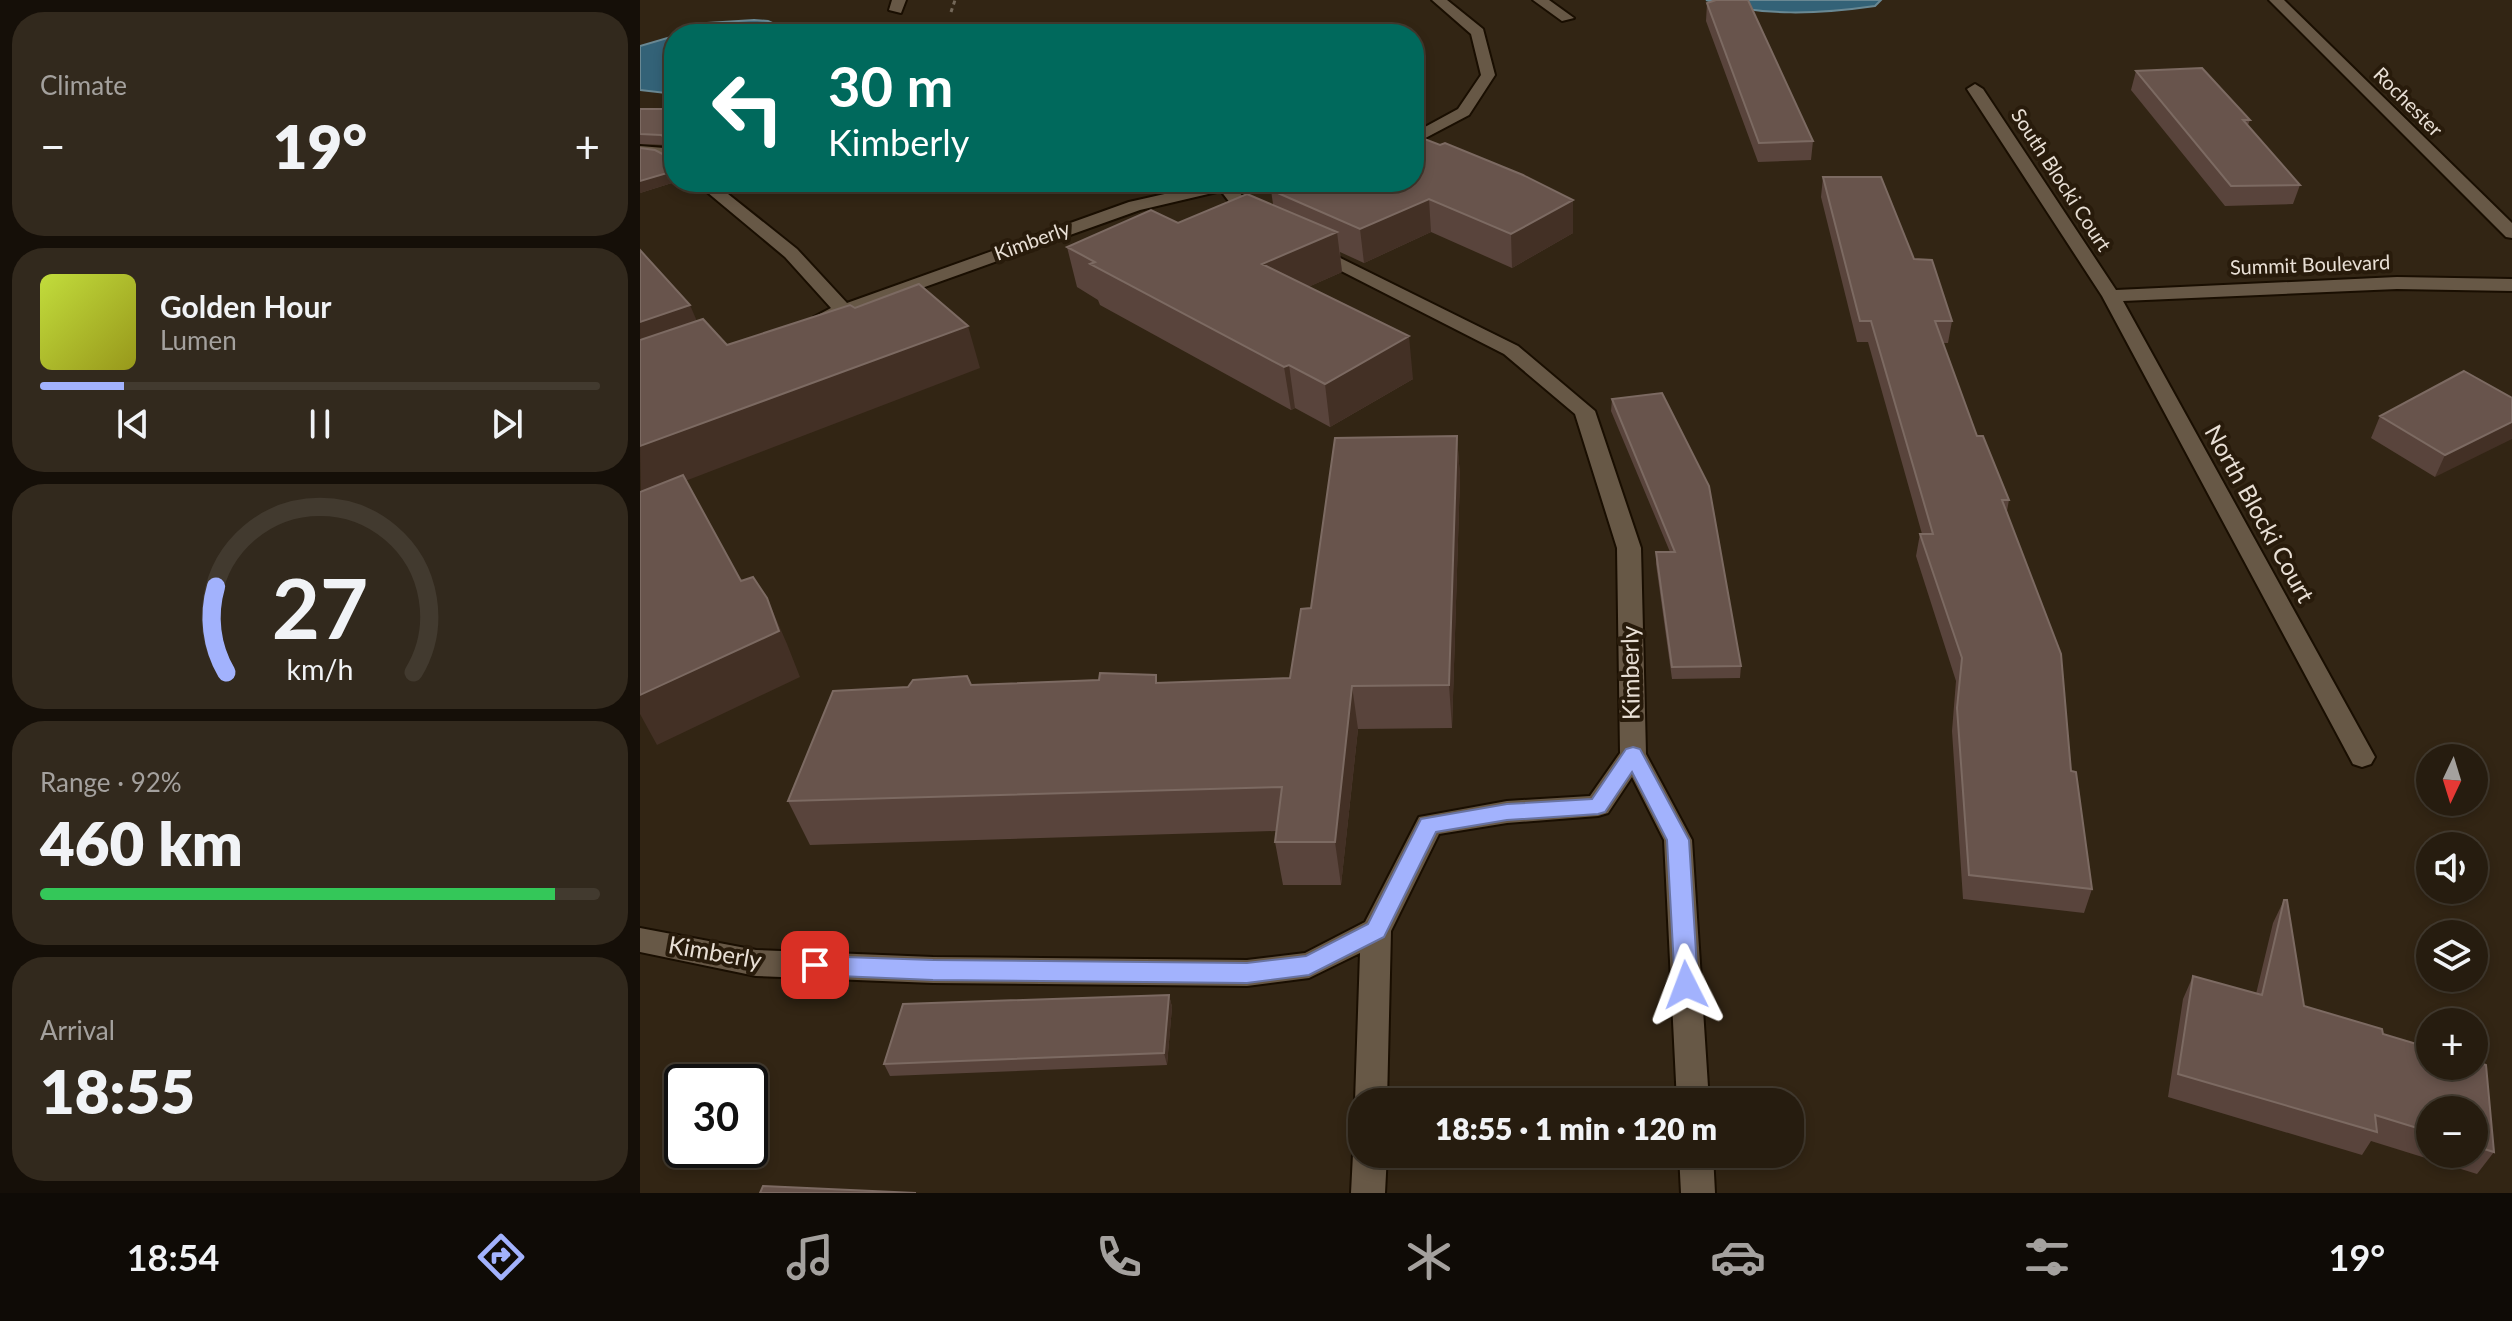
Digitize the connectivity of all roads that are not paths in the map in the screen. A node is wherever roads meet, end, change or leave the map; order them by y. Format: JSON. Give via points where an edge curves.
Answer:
{"nodes":[{"id":1,"x":1439,"y":0,"type":"edge"},
{"id":2,"x":1540,"y":0,"type":"edge"},
{"id":3,"x":2276,"y":0,"type":"edge"},
{"id":4,"x":1567,"y":18,"type":"dead end"},
{"id":5,"x":1975,"y":89,"type":"dead end"},
{"id":6,"x":1424,"y":134,"type":"edge"},
{"id":7,"x":640,"y":151,"type":"edge"},
{"id":8,"x":664,"y":153,"type":"edge"},
{"id":9,"x":715,"y":192,"type":"edge"},
{"id":10,"x":1197,"y":192,"type":"edge"},
{"id":11,"x":1237,"y":192,"type":"edge"},
{"id":12,"x":2512,"y":233,"type":"edge"},
{"id":13,"x":2512,"y":285,"type":"edge"},
{"id":14,"x":2111,"y":296,"type":"junction"},
{"id":15,"x":843,"y":310,"type":"junction"},
{"id":16,"x":806,"y":323,"type":"edge"},
{"id":17,"x":1633,"y":754,"type":"junction"},
{"id":18,"x":2362,"y":757,"type":"dead end"},
{"id":19,"x":1376,"y":931,"type":"junction"},
{"id":20,"x":640,"y":940,"type":"edge"},
{"id":21,"x":1371,"y":1088,"type":"edge"},
{"id":22,"x":1692,"y":1088,"type":"edge"},
{"id":23,"x":1369,"y":1168,"type":"edge"},
{"id":24,"x":1697,"y":1168,"type":"edge"},
{"id":25,"x":1368,"y":1193,"type":"edge"},
{"id":26,"x":1698,"y":1193,"type":"edge"}],
"edges":[{"from":1,"to":6,"type":"street","via":[[1478,32],[1488,75],[1464,112]]},
{"from":2,"to":4,"type":"street"},
{"from":3,"to":12,"type":"street","name":"Rochester"},
{"from":5,"to":14,"type":"street","name":"South Blocki Court"},
{"from":7,"to":8,"type":"street"},
{"from":9,"to":15,"type":"street","via":[[791,253]]},
{"from":10,"to":15,"type":"street","name":"Kimberly","via":[[1067,228]]},
{"from":11,"to":17,"type":"street","name":"Kimberly","via":[[1255,224],[1350,266],[1511,350],[1585,411],[1629,548]]},
{"from":13,"to":14,"type":"street","name":"Summit Boulevard","via":[[2397,283]]},
{"from":14,"to":18,"type":"street","name":"North Blocki Court"},
{"from":15,"to":16,"type":"street","name":"Kimberly"},
{"from":17,"to":19,"type":"street","name":"Kimberly","via":[[1598,806],[1507,812],[1429,825]]},
{"from":17,"to":22,"type":"street","via":[[1678,840]]},
{"from":19,"to":20,"type":"street","name":"Kimberly","via":[[1309,965],[1247,973],[756,963]]},
{"from":19,"to":21,"type":"street"},
{"from":23,"to":25,"type":"street"},
{"from":24,"to":26,"type":"street"}]}
